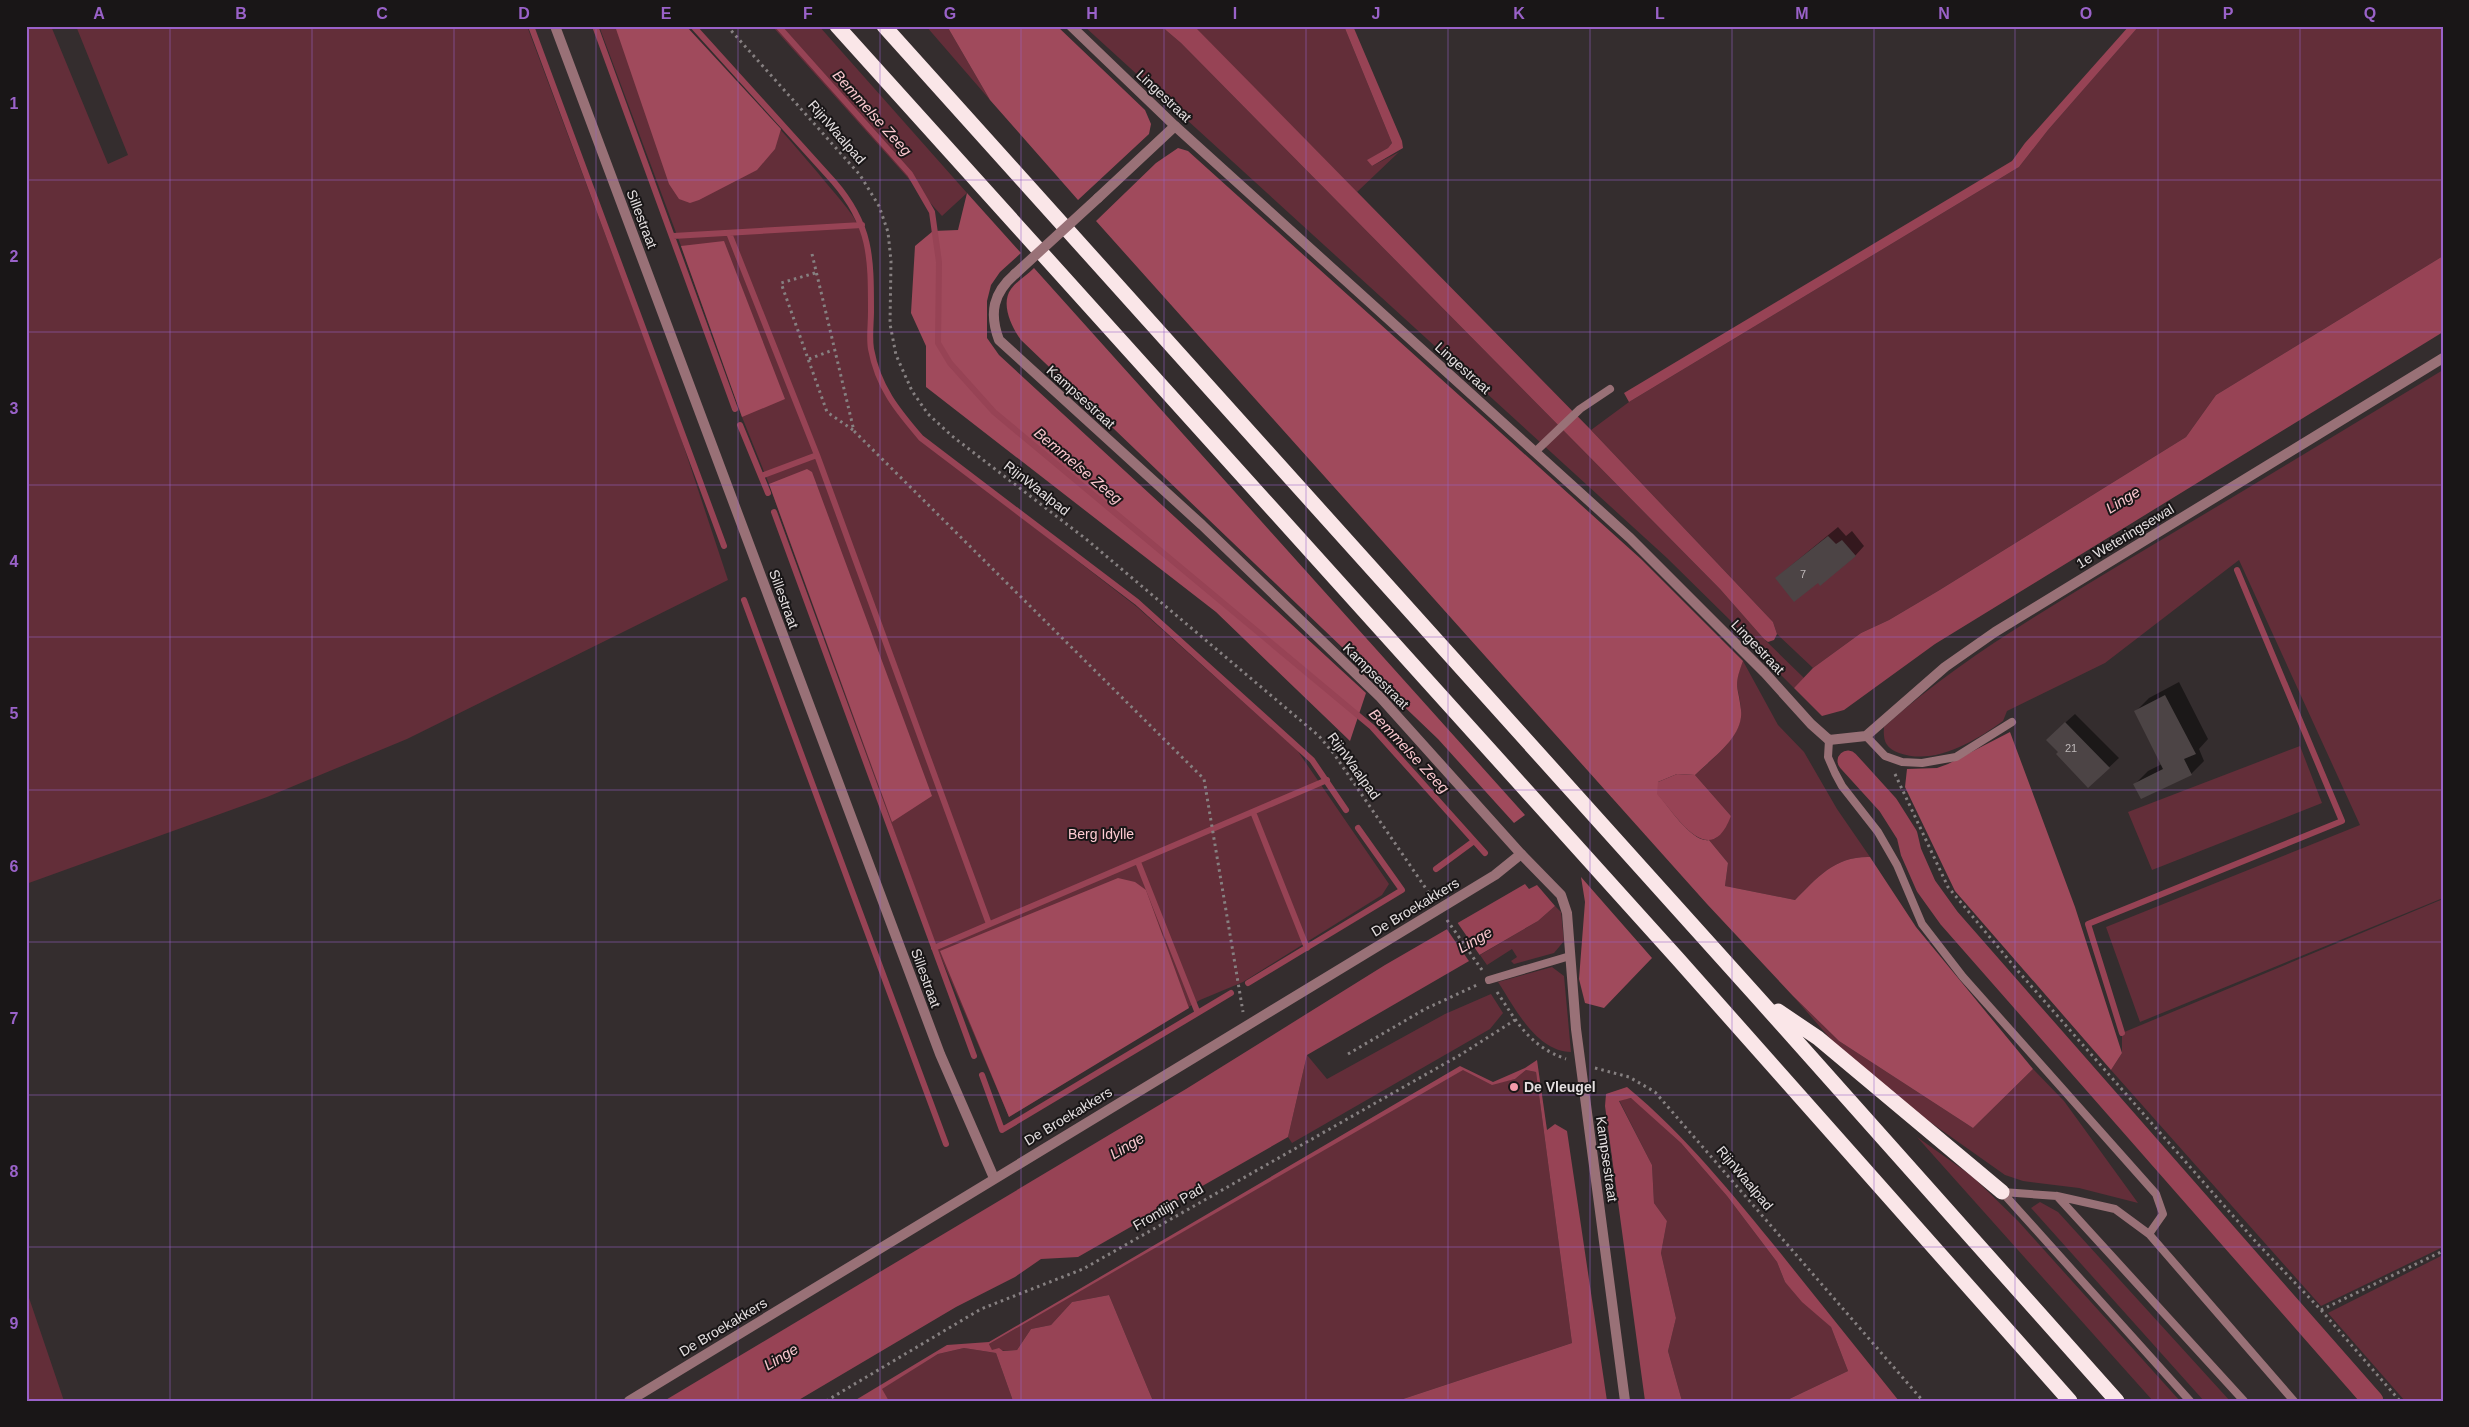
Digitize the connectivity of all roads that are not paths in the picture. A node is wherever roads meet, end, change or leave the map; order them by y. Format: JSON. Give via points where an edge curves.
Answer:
{"nodes":[{"id":1,"x":555,"y":26,"type":"edge"},
{"id":2,"x":837,"y":26,"type":"edge"},
{"id":3,"x":884,"y":26,"type":"edge"},
{"id":4,"x":1071,"y":26,"type":"edge"},
{"id":5,"x":1175,"y":126,"type":"junction"},
{"id":6,"x":2443,"y":358,"type":"edge"},
{"id":7,"x":1610,"y":389,"type":"dead end"},
{"id":8,"x":1535,"y":452,"type":"junction"},
{"id":9,"x":2012,"y":722,"type":"dead end"},
{"id":10,"x":1866,"y":736,"type":"junction"},
{"id":11,"x":1829,"y":740,"type":"junction"},
{"id":12,"x":1521,"y":854,"type":"junction"},
{"id":13,"x":1570,"y":956,"type":"junction"},
{"id":14,"x":1489,"y":980,"type":"road end"},
{"id":15,"x":1759,"y":998,"type":"junction"},
{"id":16,"x":994,"y":1178,"type":"junction"},
{"id":17,"x":2002,"y":1192,"type":"junction"},
{"id":18,"x":2057,"y":1196,"type":"junction"},
{"id":19,"x":2150,"y":1234,"type":"junction"},
{"id":20,"x":629,"y":1401,"type":"edge"},
{"id":21,"x":1626,"y":1401,"type":"edge"},
{"id":22,"x":2070,"y":1401,"type":"edge"},
{"id":23,"x":2117,"y":1401,"type":"edge"},
{"id":24,"x":2190,"y":1401,"type":"edge"},
{"id":25,"x":2244,"y":1401,"type":"edge"},
{"id":26,"x":2294,"y":1401,"type":"edge"}],
"edges":[{"from":1,"to":16,"type":"street","name":"Sillestraat","via":[[940,1054]]},
{"from":2,"to":22,"type":"highway","via":[[1678,959]]},
{"from":3,"to":15,"type":"highway"},
{"from":4,"to":5,"type":"street","name":"Lingestraat"},
{"from":5,"to":8,"type":"street","name":"Lingestraat"},
{"from":5,"to":12,"type":"street","name":"Kampsestraat","bridge":true,"via":[[1000,287],[995,302],[994,326],[999,340],[1202,525],[1380,697]]},
{"from":6,"to":10,"type":"street","name":"1e Weteringsewal","via":[[1995,632],[1945,667]]},
{"from":7,"to":8,"type":"lane","via":[[1580,409]]},
{"from":8,"to":11,"type":"street","name":"Lingestraat","via":[[1630,538]]},
{"from":9,"to":10,"type":"lane","via":[[1956,757],[1922,763],[1902,762],[1885,756]]},
{"from":10,"to":11,"type":"street"},
{"from":11,"to":19,"type":"lane","via":[[1828,757],[1835,773],[1878,832],[1897,865],[1922,924],[1963,977],[2156,1194],[2163,1214]]},
{"from":12,"to":13,"type":"street","name":"Kampsestraat","via":[[1561,895],[1567,913]]},
{"from":12,"to":16,"type":"street","name":"De Broekakkers","via":[[1495,875],[1440,909]]},
{"from":13,"to":14,"type":"lane"},
{"from":13,"to":21,"type":"street","name":"Kampsestraat","via":[[1581,1064]]},
{"from":15,"to":17,"type":"highway","via":[[1818,1038]]},
{"from":15,"to":23,"type":"highway"},
{"from":16,"to":20,"type":"street","name":"De Broekakkers"},
{"from":17,"to":18,"type":"lane"},
{"from":17,"to":24,"type":"lane"},
{"from":18,"to":19,"type":"lane","via":[[2115,1209]]},
{"from":18,"to":25,"type":"lane"},
{"from":19,"to":26,"type":"lane"}]}
